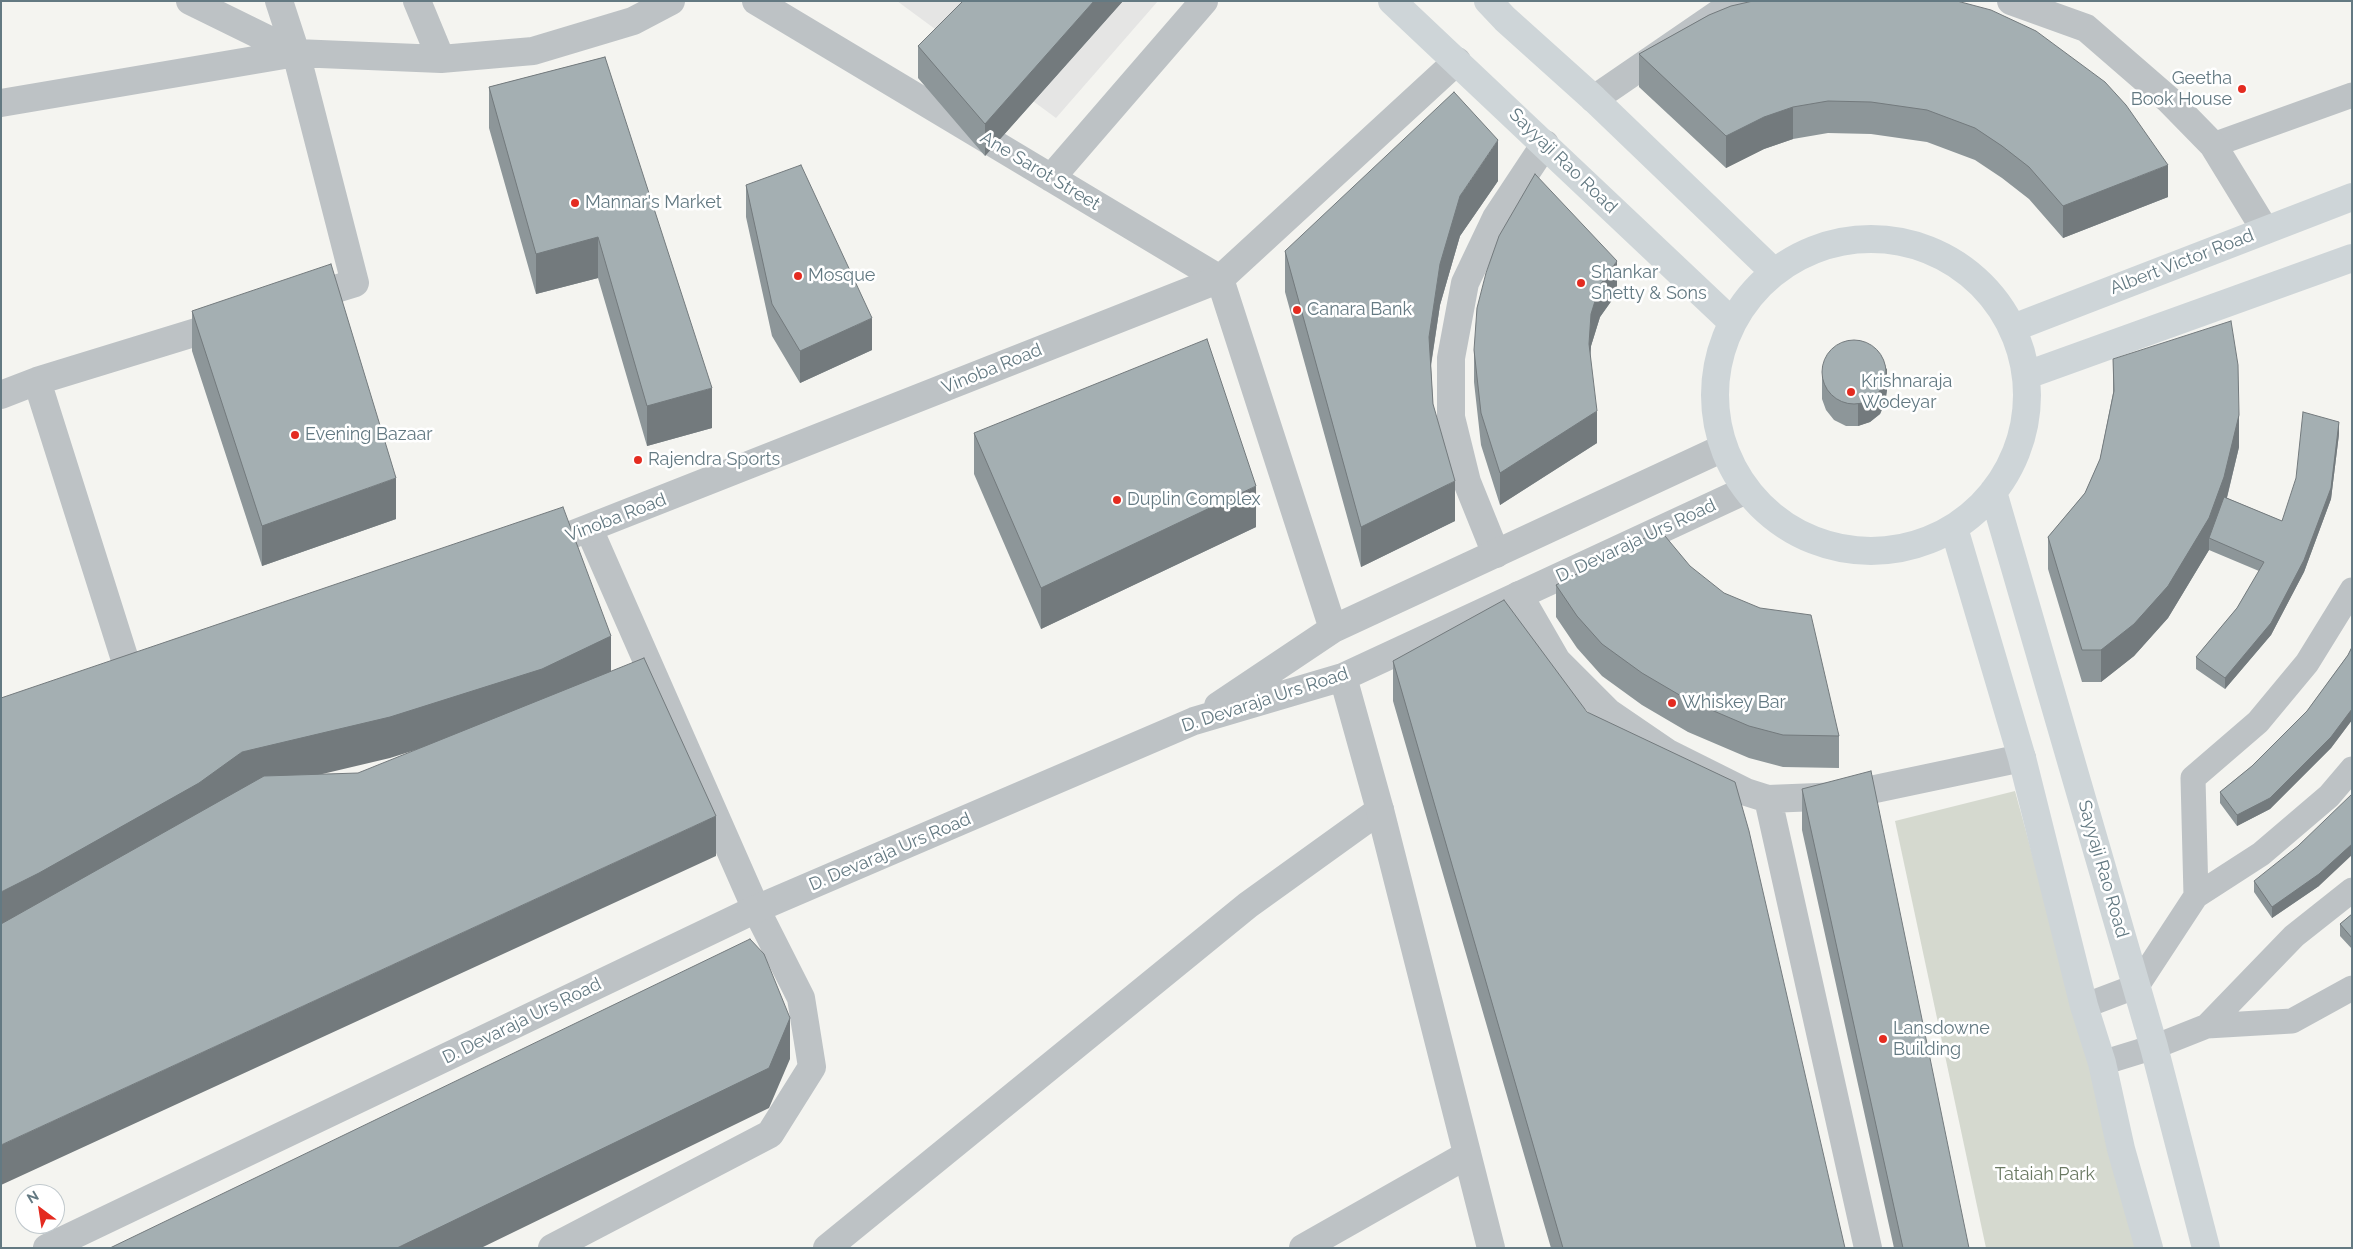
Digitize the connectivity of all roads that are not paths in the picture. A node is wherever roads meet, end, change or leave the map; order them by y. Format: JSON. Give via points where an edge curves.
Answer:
{"nodes":[{"id":1,"x":190,"y":1,"type":"edge"},
{"id":2,"x":278,"y":1,"type":"edge"},
{"id":3,"x":416,"y":1,"type":"edge"},
{"id":4,"x":670,"y":1,"type":"edge"},
{"id":5,"x":756,"y":1,"type":"edge"},
{"id":6,"x":1204,"y":1,"type":"edge"},
{"id":7,"x":1392,"y":1,"type":"edge"},
{"id":8,"x":1488,"y":1,"type":"edge"},
{"id":9,"x":1736,"y":1,"type":"edge"},
{"id":10,"x":2011,"y":1,"type":"edge"},
{"id":11,"x":296,"y":53,"type":"junction"},
{"id":12,"x":440,"y":59,"type":"junction"},
{"id":13,"x":1457,"y":61,"type":"junction"},
{"id":14,"x":2352,"y":95,"type":"edge"},
{"id":15,"x":1594,"y":99,"type":"junction"},
{"id":16,"x":1,"y":103,"type":"edge"},
{"id":17,"x":1546,"y":144,"type":"junction"},
{"id":18,"x":2213,"y":145,"type":"junction"},
{"id":19,"x":1051,"y":178,"type":"junction"},
{"id":20,"x":2352,"y":197,"type":"edge"},
{"id":21,"x":2264,"y":230,"type":"junction"},
{"id":22,"x":2352,"y":258,"type":"edge"},
{"id":23,"x":1774,"y":272,"type":"junction"},
{"id":24,"x":1220,"y":279,"type":"junction"},
{"id":25,"x":280,"y":306,"type":"edge"},
{"id":26,"x":252,"y":314,"type":"edge"},
{"id":27,"x":1732,"y":322,"type":"junction"},
{"id":28,"x":2013,"y":328,"type":"junction"},
{"id":29,"x":2027,"y":375,"type":"junction"},
{"id":30,"x":38,"y":381,"type":"junction"},
{"id":31,"x":1,"y":395,"type":"edge"},
{"id":32,"x":1723,"y":448,"type":"junction"},
{"id":33,"x":1746,"y":490,"type":"junction"},
{"id":34,"x":1993,"y":492,"type":"junction"},
{"id":35,"x":1954,"y":528,"type":"junction"},
{"id":36,"x":589,"y":529,"type":"junction"},
{"id":37,"x":1496,"y":554,"type":"junction"},
{"id":38,"x":515,"y":556,"type":"edge"},
{"id":39,"x":2352,"y":590,"type":"edge"},
{"id":40,"x":1519,"y":595,"type":"junction"},
{"id":41,"x":1333,"y":630,"type":"junction"},
{"id":42,"x":161,"y":676,"type":"edge"},
{"id":43,"x":654,"y":676,"type":"junction"},
{"id":44,"x":1343,"y":677,"type":"junction"},
{"id":45,"x":629,"y":687,"type":"edge"},
{"id":46,"x":1194,"y":721,"type":"junction"},
{"id":47,"x":2022,"y":758,"type":"junction"},
{"id":48,"x":2352,"y":769,"type":"edge"},
{"id":49,"x":1768,"y":799,"type":"junction"},
{"id":50,"x":1380,"y":810,"type":"junction"},
{"id":51,"x":2352,"y":890,"type":"edge"},
{"id":52,"x":2196,"y":896,"type":"junction"},
{"id":53,"x":756,"y":909,"type":"junction"},
{"id":54,"x":2137,"y":986,"type":"junction"},
{"id":55,"x":2352,"y":988,"type":"edge"},
{"id":56,"x":2084,"y":1006,"type":"junction"},
{"id":57,"x":2207,"y":1026,"type":"junction"},
{"id":58,"x":2154,"y":1047,"type":"junction"},
{"id":59,"x":2102,"y":1063,"type":"junction"},
{"id":60,"x":1467,"y":1155,"type":"junction"},
{"id":61,"x":48,"y":1248,"type":"edge"},
{"id":62,"x":552,"y":1248,"type":"edge"},
{"id":63,"x":827,"y":1248,"type":"edge"},
{"id":64,"x":1303,"y":1248,"type":"edge"},
{"id":65,"x":1491,"y":1248,"type":"edge"},
{"id":66,"x":1868,"y":1248,"type":"edge"},
{"id":67,"x":2149,"y":1248,"type":"edge"},
{"id":68,"x":2206,"y":1248,"type":"edge"}],
"edges":[{"from":1,"to":11,"type":"street"},
{"from":2,"to":11,"type":"street"},
{"from":3,"to":12,"type":"street"},
{"from":4,"to":12,"type":"street","via":[[633,21],[533,51]]},
{"from":5,"to":19,"type":"street","name":"Ane Sarot Street"},
{"from":6,"to":19,"type":"street"},
{"from":7,"to":13,"type":"main road","name":"Sayyaji Rao Road"},
{"from":8,"to":15,"type":"main road"},
{"from":9,"to":15,"type":"street"},
{"from":10,"to":18,"type":"street","via":[[2086,28],[2169,100]]},
{"from":11,"to":12,"type":"street"},
{"from":11,"to":16,"type":"street"},
{"from":11,"to":25,"type":"street","via":[[355,282]]},
{"from":13,"to":17,"type":"main road","name":"Sayyaji Rao Road"},
{"from":13,"to":24,"type":"street"},
{"from":14,"to":18,"type":"lane"},
{"from":15,"to":23,"type":"main road"},
{"from":17,"to":27,"type":"main road","name":"Sayyaji Rao Road"},
{"from":17,"to":37,"type":"street","via":[[1496,218],[1465,283],[1451,358],[1452,417],[1456,436],[1467,482]]},
{"from":18,"to":21,"type":"street"},
{"from":19,"to":24,"type":"street","name":"Ane Sarot Street"},
{"from":20,"to":21,"type":"main road","name":"Albert Victor Road"},
{"from":21,"to":28,"type":"main road","name":"Albert Victor Road"},
{"from":22,"to":29,"type":"main road"},
{"from":23,"to":27,"type":"main road","via":[[1750,295]]},
{"from":23,"to":28,"type":"main road","via":[[1814,249],[1860,239],[1908,242],[1951,260],[1966,271],[1987,289]]},
{"from":24,"to":36,"type":"street","name":"Vinoba Road"},
{"from":24,"to":41,"type":"street"},
{"from":26,"to":30,"type":"street"},
{"from":27,"to":32,"type":"main road","via":[[1718,362],[1714,405]]},
{"from":28,"to":29,"type":"main road"},
{"from":29,"to":34,"type":"main road","via":[[2027,416],[2015,456]]},
{"from":30,"to":31,"type":"street"},
{"from":30,"to":42,"type":"street","via":[[124,689]]},
{"from":32,"to":33,"type":"main road"},
{"from":32,"to":37,"type":"street"},
{"from":33,"to":35,"type":"main road","via":[[1779,522],[1820,543],[1865,551],[1911,546]]},
{"from":33,"to":40,"type":"street","name":"D. Devaraja Urs Road"},
{"from":34,"to":35,"type":"main road"},
{"from":34,"to":54,"type":"main road","name":"Sayyaji Rao Road"},
{"from":35,"to":47,"type":"main road"},
{"from":36,"to":38,"type":"street","name":"Vinoba Road"},
{"from":36,"to":43,"type":"street"},
{"from":37,"to":41,"type":"street"},
{"from":39,"to":52,"type":"lane","via":[[2307,663],[2258,722],[2193,778]]},
{"from":40,"to":44,"type":"street","name":"D. Devaraja Urs Road"},
{"from":40,"to":49,"type":"street","via":[[1557,662],[1608,712],[1668,753],[1746,792]]},
{"from":41,"to":46,"type":"street"},
{"from":43,"to":45,"type":"street"},
{"from":43,"to":53,"type":"street"},
{"from":44,"to":46,"type":"street","name":"D. Devaraja Urs Road"},
{"from":44,"to":50,"type":"street"},
{"from":46,"to":53,"type":"street","name":"D. Devaraja Urs Road"},
{"from":47,"to":49,"type":"street","via":[[1842,796]]},
{"from":47,"to":56,"type":"main road"},
{"from":48,"to":52,"type":"lane","via":[[2329,796],[2261,854]]},
{"from":49,"to":66,"type":"street"},
{"from":50,"to":60,"type":"street"},
{"from":50,"to":63,"type":"street","via":[[1248,905]]},
{"from":51,"to":57,"type":"lane","via":[[2294,936]]},
{"from":52,"to":54,"type":"lane"},
{"from":53,"to":61,"type":"street","name":"D. Devaraja Urs Road"},
{"from":53,"to":62,"type":"street","via":[[801,998],[812,1067],[770,1134]]},
{"from":54,"to":56,"type":"lane"},
{"from":54,"to":58,"type":"main road","name":"Sayyaji Rao Road"},
{"from":55,"to":57,"type":"lane","via":[[2292,1021]]},
{"from":56,"to":59,"type":"main road"},
{"from":57,"to":58,"type":"lane"},
{"from":58,"to":59,"type":"lane"},
{"from":58,"to":68,"type":"main road","name":"Sayyaji Rao Road"},
{"from":59,"to":67,"type":"main road","via":[[2121,1150]]},
{"from":60,"to":64,"type":"street"},
{"from":60,"to":65,"type":"street"}]}
